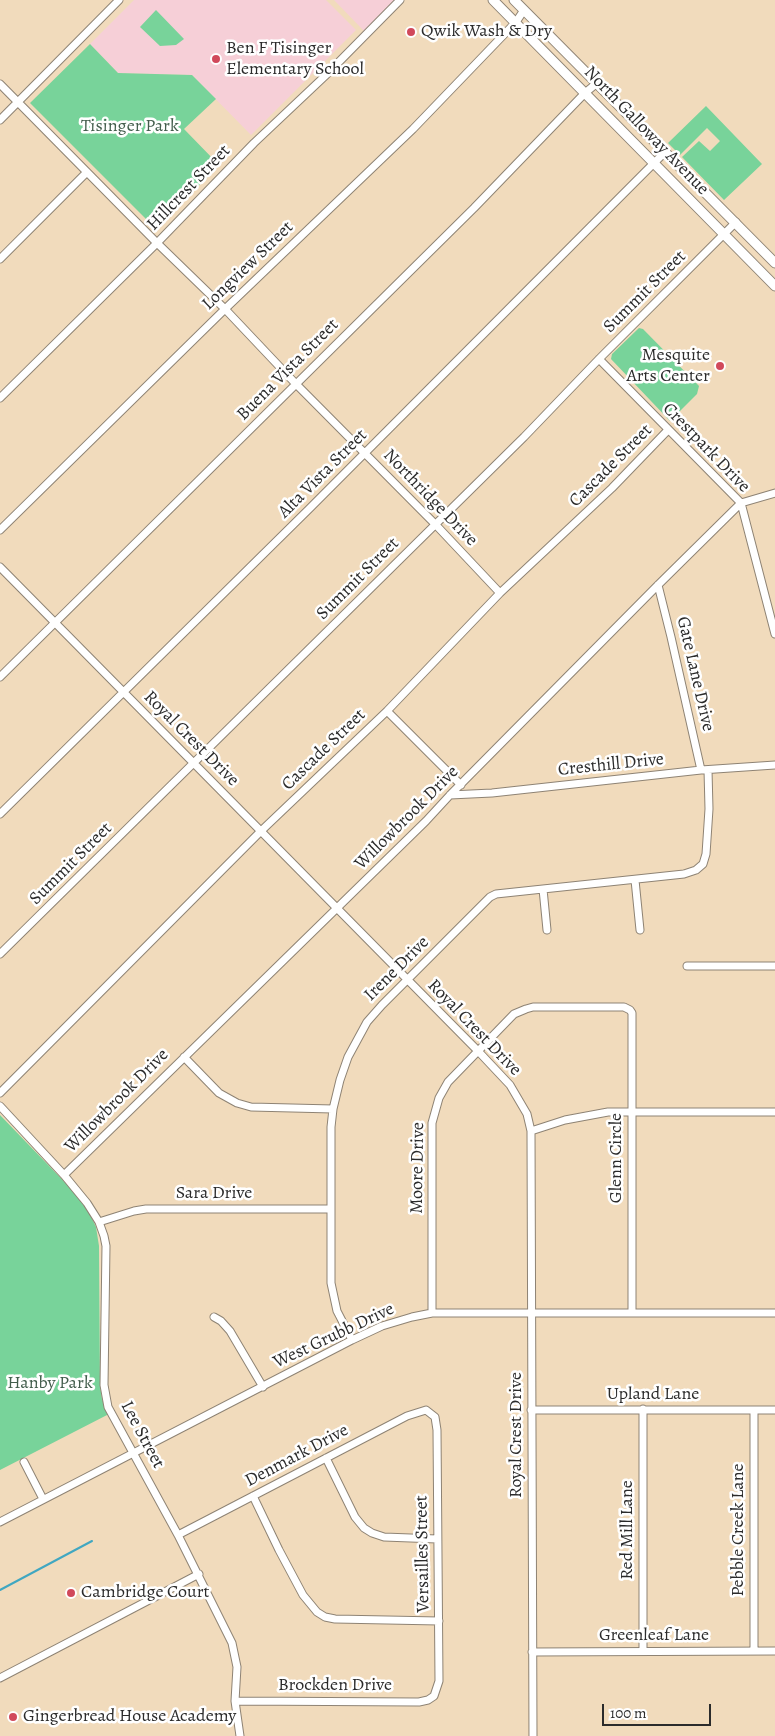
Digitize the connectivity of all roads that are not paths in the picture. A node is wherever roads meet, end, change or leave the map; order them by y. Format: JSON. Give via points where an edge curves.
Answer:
{"nodes":[{"id":1,"x":119,"y":0,"type":"edge"},
{"id":2,"x":400,"y":0,"type":"edge"},
{"id":3,"x":493,"y":0,"type":"edge"},
{"id":4,"x":514,"y":0,"type":"edge"},
{"id":5,"x":527,"y":13,"type":"junction"},
{"id":6,"x":516,"y":22,"type":"junction"},
{"id":7,"x":597,"y":82,"type":"junction"},
{"id":8,"x":0,"y":84,"type":"edge"},
{"id":9,"x":585,"y":92,"type":"junction"},
{"id":10,"x":18,"y":102,"type":"junction"},
{"id":11,"x":0,"y":120,"type":"edge"},
{"id":12,"x":665,"y":152,"type":"junction"},
{"id":13,"x":653,"y":162,"type":"junction"},
{"id":14,"x":87,"y":172,"type":"junction"},
{"id":15,"x":736,"y":222,"type":"junction"},
{"id":16,"x":724,"y":234,"type":"junction"},
{"id":17,"x":157,"y":243,"type":"junction"},
{"id":18,"x":0,"y":259,"type":"edge"},
{"id":19,"x":775,"y":263,"type":"edge"},
{"id":20,"x":775,"y":286,"type":"edge"},
{"id":21,"x":225,"y":309,"type":"junction"},
{"id":22,"x":599,"y":359,"type":"junction"},
{"id":23,"x":295,"y":383,"type":"junction"},
{"id":24,"x":0,"y":398,"type":"edge"},
{"id":25,"x":668,"y":430,"type":"junction"},
{"id":26,"x":364,"y":453,"type":"junction"},
{"id":27,"x":775,"y":493,"type":"edge"},
{"id":28,"x":740,"y":504,"type":"junction"},
{"id":29,"x":435,"y":524,"type":"junction"},
{"id":30,"x":0,"y":530,"type":"edge"},
{"id":31,"x":0,"y":567,"type":"edge"},
{"id":32,"x":658,"y":585,"type":"junction"},
{"id":33,"x":500,"y":593,"type":"junction"},
{"id":34,"x":54,"y":622,"type":"junction"},
{"id":35,"x":775,"y":634,"type":"edge"},
{"id":36,"x":0,"y":677,"type":"edge"},
{"id":37,"x":124,"y":692,"type":"junction"},
{"id":38,"x":386,"y":711,"type":"junction"},
{"id":39,"x":194,"y":763,"type":"junction"},
{"id":40,"x":775,"y":764,"type":"edge"},
{"id":41,"x":705,"y":770,"type":"junction"},
{"id":42,"x":461,"y":785,"type":"junction"},
{"id":43,"x":450,"y":795,"type":"junction"},
{"id":44,"x":710,"y":809,"type":"joint"},
{"id":45,"x":0,"y":814,"type":"edge"},
{"id":46,"x":261,"y":831,"type":"junction"},
{"id":47,"x":636,"y":880,"type":"junction"},
{"id":48,"x":543,"y":889,"type":"junction"},
{"id":49,"x":337,"y":908,"type":"junction"},
{"id":50,"x":547,"y":930,"type":"dead end"},
{"id":51,"x":640,"y":930,"type":"dead end"},
{"id":52,"x":0,"y":954,"type":"edge"},
{"id":53,"x":687,"y":966,"type":"dead end"},
{"id":54,"x":775,"y":966,"type":"edge"},
{"id":55,"x":407,"y":980,"type":"junction"},
{"id":56,"x":624,"y":1007,"type":"joint"},
{"id":57,"x":478,"y":1051,"type":"junction"},
{"id":58,"x":184,"y":1057,"type":"junction"},
{"id":59,"x":0,"y":1093,"type":"edge"},
{"id":60,"x":0,"y":1106,"type":"edge"},
{"id":61,"x":333,"y":1109,"type":"junction"},
{"id":62,"x":632,"y":1112,"type":"junction"},
{"id":63,"x":775,"y":1112,"type":"edge"},
{"id":64,"x":531,"y":1130,"type":"junction"},
{"id":65,"x":64,"y":1175,"type":"junction"},
{"id":66,"x":330,"y":1209,"type":"junction"},
{"id":67,"x":99,"y":1222,"type":"junction"},
{"id":68,"x":632,"y":1312,"type":"junction"},
{"id":69,"x":432,"y":1313,"type":"junction"},
{"id":70,"x":775,"y":1313,"type":"edge"},
{"id":71,"x":531,"y":1314,"type":"junction"},
{"id":72,"x":214,"y":1317,"type":"dead end"},
{"id":73,"x":352,"y":1340,"type":"junction"},
{"id":74,"x":263,"y":1387,"type":"junction"},
{"id":75,"x":643,"y":1409,"type":"junction"},
{"id":76,"x":532,"y":1410,"type":"junction"},
{"id":77,"x":754,"y":1410,"type":"junction"},
{"id":78,"x":775,"y":1410,"type":"edge"},
{"id":79,"x":431,"y":1413,"type":"joint"},
{"id":80,"x":134,"y":1454,"type":"junction"},
{"id":81,"x":326,"y":1458,"type":"junction"},
{"id":82,"x":24,"y":1462,"type":"dead end"},
{"id":83,"x":253,"y":1496,"type":"junction"},
{"id":84,"x":43,"y":1499,"type":"junction"},
{"id":85,"x":0,"y":1522,"type":"edge"},
{"id":86,"x":178,"y":1535,"type":"junction"},
{"id":87,"x":437,"y":1539,"type":"junction"},
{"id":88,"x":199,"y":1574,"type":"junction"},
{"id":89,"x":439,"y":1621,"type":"junction"},
{"id":90,"x":754,"y":1650,"type":"junction"},
{"id":91,"x":643,"y":1651,"type":"junction"},
{"id":92,"x":775,"y":1651,"type":"edge"},
{"id":93,"x":532,"y":1652,"type":"junction"},
{"id":94,"x":0,"y":1678,"type":"edge"},
{"id":95,"x":434,"y":1696,"type":"joint"},
{"id":96,"x":235,"y":1700,"type":"junction"},
{"id":97,"x":240,"y":1736,"type":"edge"},
{"id":98,"x":532,"y":1736,"type":"edge"}],
"edges":[{"from":1,"to":10,"type":"street"},
{"from":2,"to":17,"type":"street","name":"Hillcrest Street"},
{"from":3,"to":6,"type":"main road","name":"North Galloway Avenue"},
{"from":4,"to":5,"type":"main road","name":"North Galloway Avenue"},
{"from":5,"to":6,"type":"street"},
{"from":5,"to":7,"type":"main road","name":"North Galloway Avenue"},
{"from":6,"to":9,"type":"main road","name":"North Galloway Avenue"},
{"from":6,"to":21,"type":"street","name":"Longview Street","via":[[413,130]]},
{"from":7,"to":9,"type":"street","name":"Buena Vista Street"},
{"from":7,"to":12,"type":"main road","name":"North Galloway Avenue"},
{"from":8,"to":10,"type":"street","name":"Northridge Drive"},
{"from":9,"to":13,"type":"main road","name":"North Galloway Avenue"},
{"from":9,"to":23,"type":"street","name":"Buena Vista Street","via":[[474,208]]},
{"from":10,"to":11,"type":"street"},
{"from":10,"to":14,"type":"street","name":"Northridge Drive"},
{"from":12,"to":13,"type":"street","name":"Alta Vista Street"},
{"from":12,"to":15,"type":"main road","name":"North Galloway Avenue"},
{"from":13,"to":16,"type":"main road","name":"North Galloway Avenue"},
{"from":13,"to":26,"type":"street","name":"Alta Vista Street"},
{"from":14,"to":17,"type":"street","name":"Northridge Drive"},
{"from":14,"to":18,"type":"street"},
{"from":15,"to":16,"type":"street","name":"Summit Street"},
{"from":15,"to":19,"type":"main road","name":"North Galloway Avenue"},
{"from":16,"to":20,"type":"main road","name":"North Galloway Avenue"},
{"from":16,"to":22,"type":"street","name":"Summit Street"},
{"from":17,"to":21,"type":"street","name":"Northridge Drive"},
{"from":17,"to":24,"type":"street","name":"Hillcrest Street"},
{"from":21,"to":23,"type":"street","name":"Northridge Drive"},
{"from":21,"to":30,"type":"street","name":"Longview Street"},
{"from":22,"to":25,"type":"street","name":"Crestpark Drive"},
{"from":22,"to":29,"type":"street","name":"Summit Street"},
{"from":23,"to":26,"type":"street","name":"Northridge Drive"},
{"from":23,"to":34,"type":"street","name":"Buena Vista Street"},
{"from":25,"to":28,"type":"street","name":"Crestpark Drive"},
{"from":25,"to":33,"type":"street","name":"Cascade Street","via":[[612,488]]},
{"from":26,"to":29,"type":"street","name":"Northridge Drive"},
{"from":26,"to":37,"type":"street","name":"Alta Vista Street"},
{"from":27,"to":28,"type":"street","name":"Willowbrook Drive"},
{"from":28,"to":32,"type":"street","name":"Willowbrook Drive"},
{"from":28,"to":35,"type":"street","name":"Crestpark Drive"},
{"from":29,"to":33,"type":"street","name":"Northridge Drive"},
{"from":29,"to":39,"type":"street","name":"Summit Street"},
{"from":31,"to":34,"type":"street","name":"Royal Crest Drive"},
{"from":32,"to":41,"type":"street","name":"Gate Lane Drive"},
{"from":32,"to":42,"type":"street","name":"Willowbrook Drive"},
{"from":33,"to":38,"type":"street","name":"Cascade Street"},
{"from":34,"to":36,"type":"street","name":"Buena Vista Street"},
{"from":34,"to":37,"type":"street","name":"Royal Crest Drive"},
{"from":37,"to":39,"type":"street","name":"Royal Crest Drive"},
{"from":37,"to":45,"type":"street","name":"Alta Vista Street"},
{"from":38,"to":42,"type":"street"},
{"from":38,"to":46,"type":"street","name":"Cascade Street"},
{"from":39,"to":46,"type":"street","name":"Royal Crest Drive"},
{"from":39,"to":52,"type":"street","name":"Summit Street"},
{"from":40,"to":41,"type":"street","name":"Cresthill Drive"},
{"from":41,"to":43,"type":"street","name":"Cresthill Drive"},
{"from":41,"to":44,"type":"street","name":"Gate Lane Drive"},
{"from":42,"to":43,"type":"street","name":"Willowbrook Drive"},
{"from":43,"to":49,"type":"street","name":"Willowbrook Drive"},
{"from":44,"to":47,"type":"street","name":"Irene Drive","via":[[703,864],[684,874]]},
{"from":46,"to":49,"type":"street","name":"Royal Crest Drive"},
{"from":46,"to":59,"type":"street","name":"Cascade Street"},
{"from":47,"to":48,"type":"street","name":"Irene Drive"},
{"from":47,"to":51,"type":"street"},
{"from":48,"to":50,"type":"street"},
{"from":48,"to":55,"type":"street","name":"Irene Drive","via":[[490,897]]},
{"from":49,"to":55,"type":"street","name":"Royal Crest Drive"},
{"from":49,"to":58,"type":"street","name":"Willowbrook Drive"},
{"from":53,"to":54,"type":"street"},
{"from":55,"to":57,"type":"street","name":"Royal Crest Drive"},
{"from":55,"to":61,"type":"street","name":"Irene Drive","via":[[367,1022],[348,1057]]},
{"from":56,"to":57,"type":"street","name":"Moore Drive","via":[[526,1009],[514,1014]]},
{"from":56,"to":62,"type":"street","name":"Glenn Circle","via":[[632,1013]]},
{"from":57,"to":64,"type":"street","name":"Royal Crest Drive","via":[[510,1085],[527,1114]]},
{"from":57,"to":69,"type":"street","name":"Moore Drive","via":[[448,1082],[439,1098],[432,1123]]},
{"from":58,"to":61,"type":"street","via":[[219,1094],[237,1103],[251,1107]]},
{"from":58,"to":65,"type":"street","name":"Willowbrook Drive"},
{"from":60,"to":65,"type":"street","name":"Lee Street"},
{"from":61,"to":66,"type":"street","name":"Irene Drive"},
{"from":62,"to":63,"type":"street"},
{"from":62,"to":64,"type":"street","via":[[608,1112]]},
{"from":62,"to":68,"type":"street","name":"Glenn Circle"},
{"from":64,"to":71,"type":"street","name":"Royal Crest Drive"},
{"from":65,"to":67,"type":"street","name":"Lee Street"},
{"from":66,"to":67,"type":"street","name":"Sara Drive","via":[[146,1209]]},
{"from":66,"to":73,"type":"street","name":"Irene Drive","via":[[331,1283],[337,1311]]},
{"from":67,"to":80,"type":"street","name":"Lee Street","via":[[106,1246],[104,1385],[108,1407]]},
{"from":68,"to":70,"type":"street","name":"West Grubb Drive"},
{"from":68,"to":71,"type":"street","name":"West Grubb Drive"},
{"from":69,"to":71,"type":"street","name":"West Grubb Drive"},
{"from":69,"to":73,"type":"street","name":"West Grubb Drive","via":[[382,1326]]},
{"from":71,"to":76,"type":"street","name":"Royal Crest Drive"},
{"from":72,"to":74,"type":"street","via":[[230,1331]]},
{"from":73,"to":74,"type":"street","name":"West Grubb Drive"},
{"from":74,"to":80,"type":"street","name":"West Grubb Drive"},
{"from":75,"to":76,"type":"street","name":"Upland Lane"},
{"from":75,"to":77,"type":"street","name":"Upland Lane"},
{"from":75,"to":91,"type":"street","name":"Red Mill Lane"},
{"from":76,"to":93,"type":"street","name":"Royal Crest Drive"},
{"from":77,"to":78,"type":"street","name":"Upland Lane"},
{"from":77,"to":90,"type":"street","name":"Pebble Creek Lane"},
{"from":79,"to":81,"type":"street","name":"Denmark Drive","via":[[426,1410],[412,1414]]},
{"from":79,"to":87,"type":"street","name":"Versailles Street","via":[[437,1422]]},
{"from":80,"to":84,"type":"street","name":"West Grubb Drive"},
{"from":80,"to":86,"type":"street","name":"Lee Street"},
{"from":81,"to":83,"type":"street","name":"Denmark Drive"},
{"from":81,"to":87,"type":"street","via":[[355,1517],[364,1528],[384,1537]]},
{"from":82,"to":84,"type":"street"},
{"from":83,"to":86,"type":"street","name":"Denmark Drive"},
{"from":83,"to":89,"type":"street","via":[[299,1587],[317,1612],[335,1619]]},
{"from":84,"to":85,"type":"street","name":"West Grubb Drive"},
{"from":86,"to":88,"type":"street","name":"Lee Street"},
{"from":87,"to":89,"type":"street","name":"Versailles Street"},
{"from":88,"to":94,"type":"street"},
{"from":88,"to":96,"type":"street","name":"Lee Street","via":[[232,1643],[237,1667]]},
{"from":89,"to":95,"type":"street","name":"Versailles Street","via":[[439,1681]]},
{"from":90,"to":91,"type":"street","name":"Greenleaf Lane"},
{"from":90,"to":92,"type":"street","name":"Greenleaf Lane"},
{"from":91,"to":93,"type":"street","name":"Greenleaf Lane"},
{"from":93,"to":98,"type":"street","name":"Royal Crest Drive"},
{"from":95,"to":96,"type":"street","name":"Brockden Drive","via":[[419,1702]]},
{"from":96,"to":97,"type":"street","name":"Lee Street"}]}
